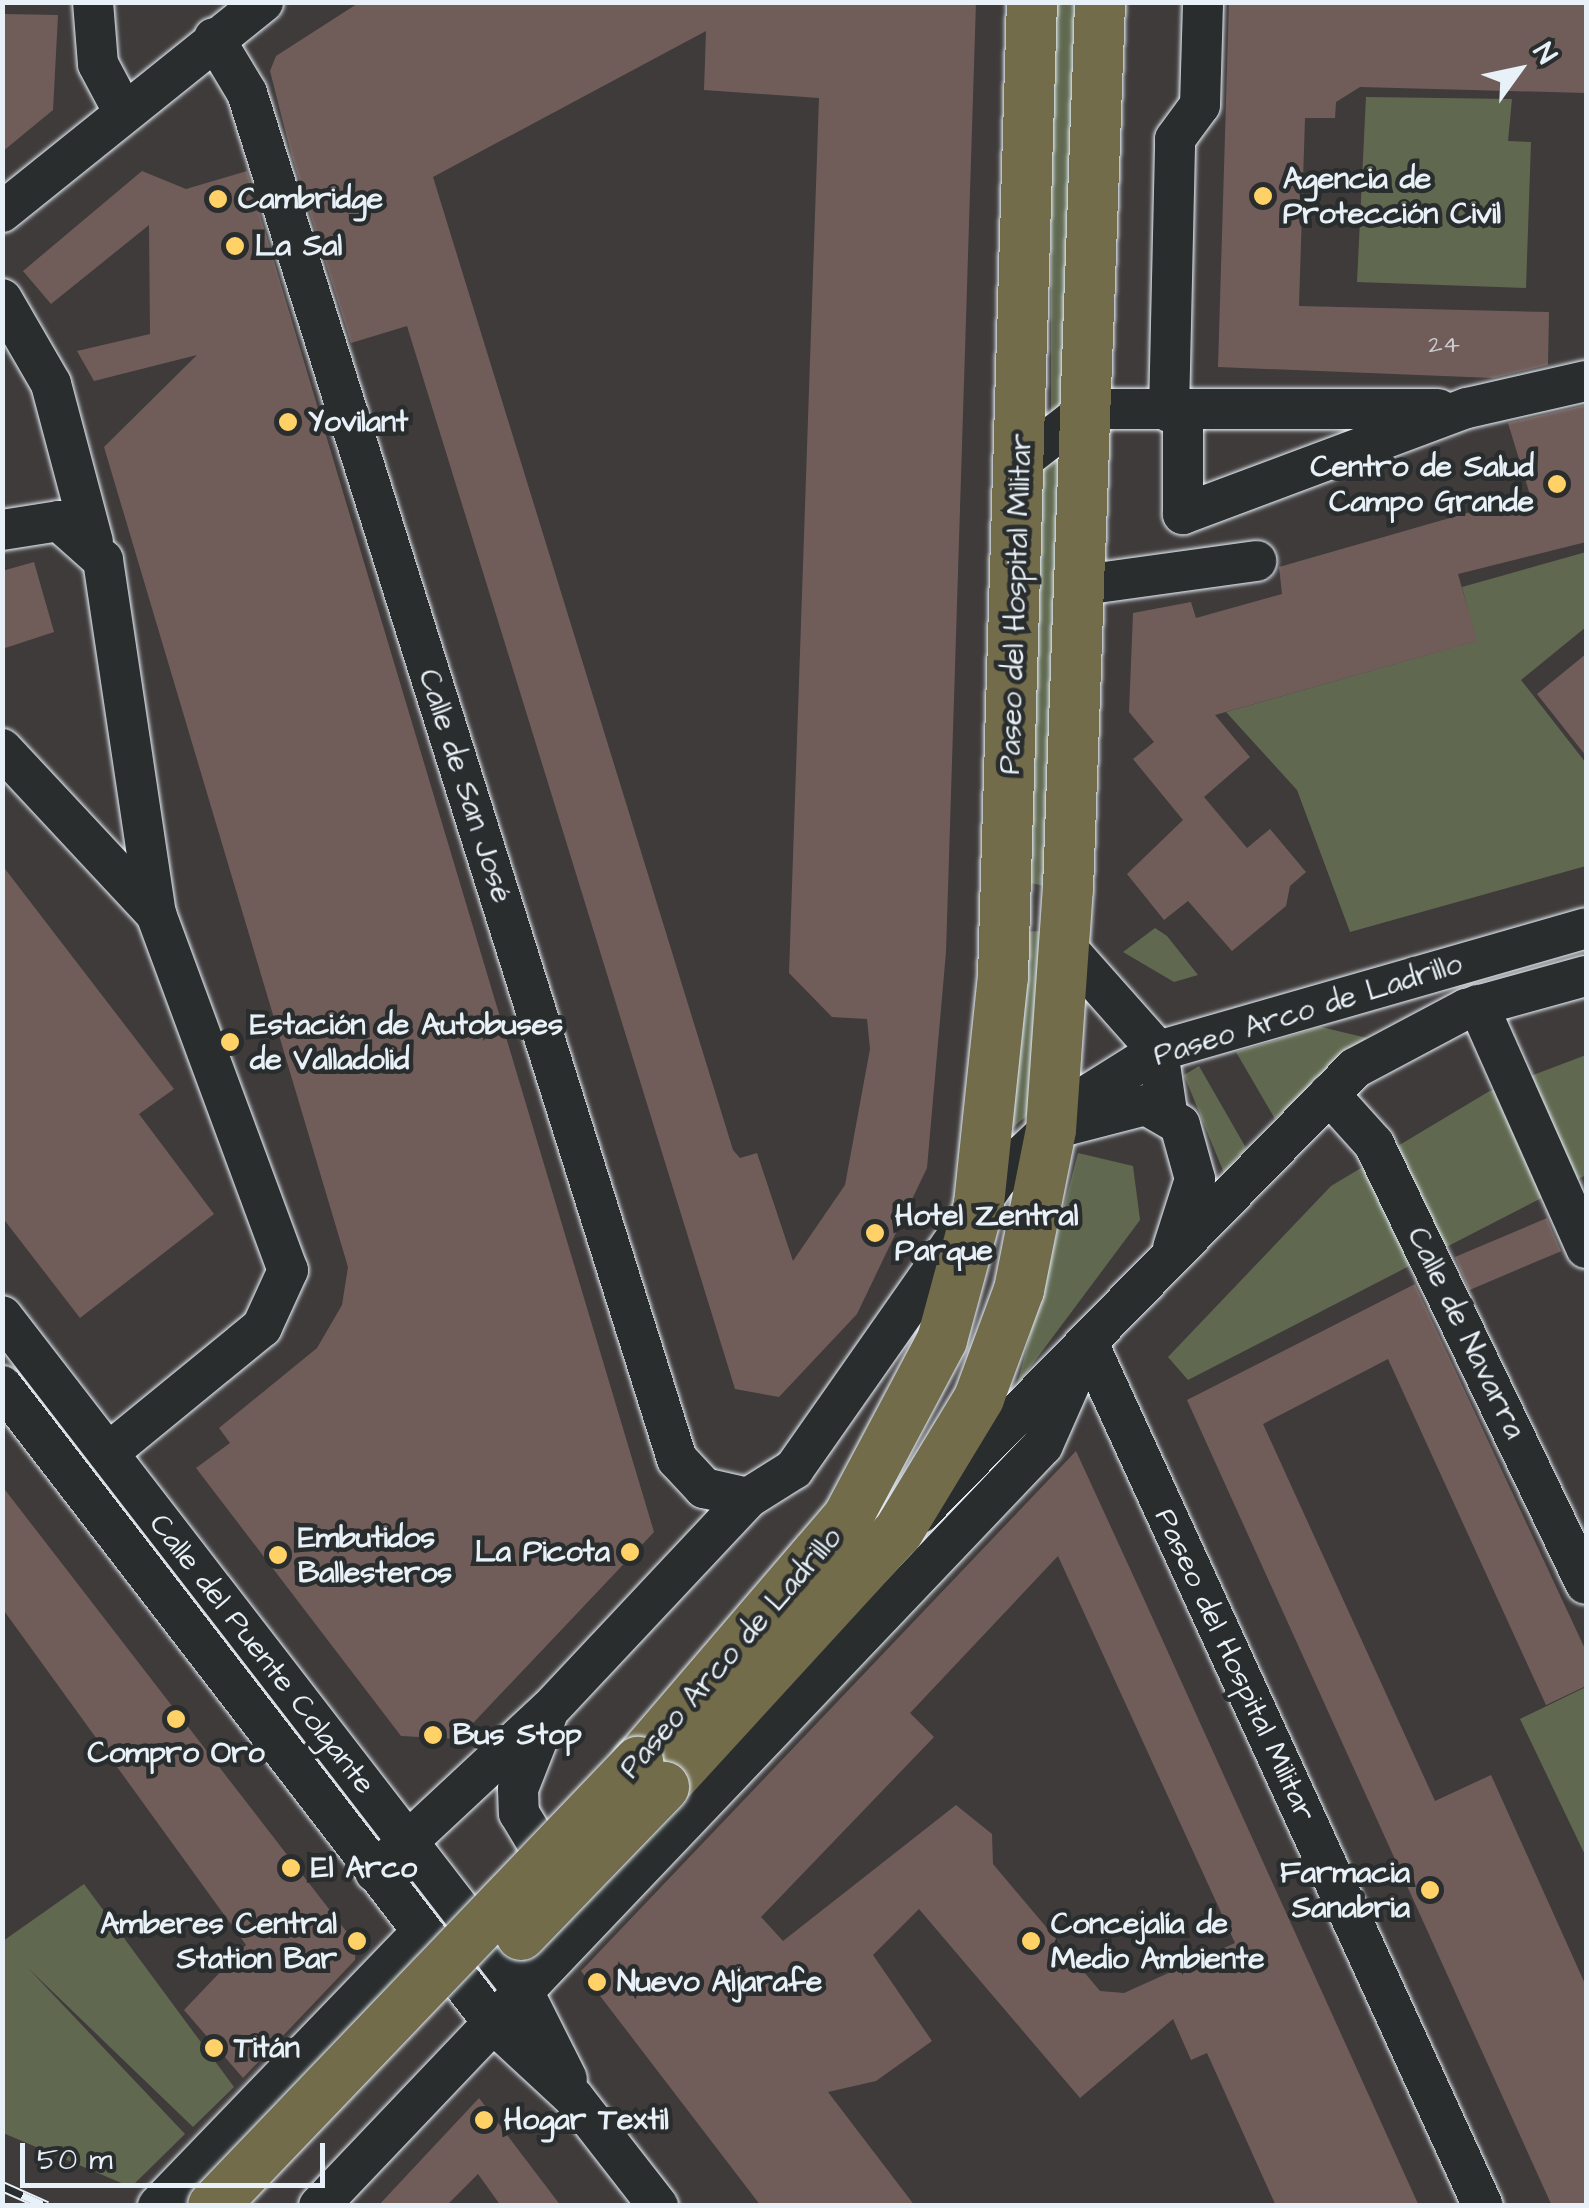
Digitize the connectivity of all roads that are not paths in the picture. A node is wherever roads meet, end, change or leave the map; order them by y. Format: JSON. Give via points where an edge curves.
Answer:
{"nodes":[{"id":1,"x":92,"y":2,"type":"edge"},
{"id":2,"x":263,"y":2,"type":"edge"},
{"id":3,"x":1032,"y":2,"type":"edge"},
{"id":4,"x":1100,"y":2,"type":"edge"},
{"id":5,"x":1203,"y":2,"type":"edge"},
{"id":6,"x":214,"y":38,"type":"junction"},
{"id":7,"x":123,"y":112,"type":"junction"},
{"id":8,"x":2,"y":212,"type":"edge"},
{"id":9,"x":2,"y":299,"type":"edge"},
{"id":10,"x":1586,"y":380,"type":"edge"},
{"id":11,"x":1467,"y":408,"type":"junction"},
{"id":12,"x":1088,"y":409,"type":"junction"},
{"id":13,"x":1176,"y":412,"type":"junction"},
{"id":14,"x":1021,"y":460,"type":"junction"},
{"id":15,"x":2,"y":530,"type":"edge"},
{"id":16,"x":92,"y":542,"type":"junction"},
{"id":17,"x":1256,"y":561,"type":"dead end"},
{"id":18,"x":1083,"y":585,"type":"junction"},
{"id":19,"x":2,"y":749,"type":"edge"},
{"id":20,"x":156,"y":914,"type":"junction"},
{"id":21,"x":1586,"y":928,"type":"edge"},
{"id":22,"x":1064,"y":945,"type":"junction"},
{"id":23,"x":1586,"y":976,"type":"edge"},
{"id":24,"x":1478,"y":1005,"type":"junction"},
{"id":25,"x":1158,"y":1051,"type":"junction"},
{"id":26,"x":1329,"y":1094,"type":"junction"},
{"id":27,"x":1167,"y":1112,"type":"junction"},
{"id":28,"x":1050,"y":1130,"type":"junction"},
{"id":29,"x":979,"y":1204,"type":"junction"},
{"id":30,"x":1586,"y":1248,"type":"edge"},
{"id":31,"x":1168,"y":1261,"type":"junction"},
{"id":32,"x":2,"y":1316,"type":"edge"},
{"id":33,"x":1088,"y":1343,"type":"junction"},
{"id":34,"x":2,"y":1386,"type":"edge"},
{"id":35,"x":108,"y":1454,"type":"junction"},
{"id":36,"x":748,"y":1498,"type":"junction"},
{"id":37,"x":898,"y":1532,"type":"junction"},
{"id":38,"x":1586,"y":1584,"type":"edge"},
{"id":39,"x":549,"y":1710,"type":"junction"},
{"id":40,"x":651,"y":1775,"type":"junction"},
{"id":41,"x":407,"y":1843,"type":"junction"},
{"id":42,"x":374,"y":1872,"type":"junction"},
{"id":43,"x":616,"y":1892,"type":"junction"},
{"id":44,"x":422,"y":1932,"type":"junction"},
{"id":45,"x":524,"y":1990,"type":"junction"},
{"id":46,"x":494,"y":2024,"type":"junction"},
{"id":47,"x":574,"y":2098,"type":"junction"},
{"id":48,"x":158,"y":2206,"type":"edge"},
{"id":49,"x":213,"y":2206,"type":"edge"},
{"id":50,"x":261,"y":2206,"type":"edge"},
{"id":51,"x":319,"y":2206,"type":"edge"},
{"id":52,"x":658,"y":2206,"type":"edge"},
{"id":53,"x":1483,"y":2206,"type":"edge"}],
"edges":[{"from":1,"to":7,"type":"street","via":[[98,64]]},
{"from":2,"to":6,"type":"street"},
{"from":3,"to":14,"type":"main road","name":"Paseo del Hospital Militar"},
{"from":4,"to":12,"type":"main road"},
{"from":5,"to":13,"type":"street","via":[[1200,105],[1175,139]]},
{"from":6,"to":7,"type":"street"},
{"from":6,"to":36,"type":"street","name":"Calle de San José","via":[[246,93],[677,1460],[704,1488]]},
{"from":7,"to":8,"type":"street"},
{"from":9,"to":16,"type":"street","via":[[51,384]]},
{"from":10,"to":11,"type":"street"},
{"from":11,"to":13,"type":"street"},
{"from":11,"to":13,"type":"street","via":[[1184,514]]},
{"from":12,"to":13,"type":"street"},
{"from":12,"to":14,"type":"street"},
{"from":12,"to":18,"type":"main road"},
{"from":14,"to":29,"type":"main road","name":"Paseo del Hospital Militar","via":[[1003,977]]},
{"from":15,"to":16,"type":"street","via":[[43,518]]},
{"from":16,"to":20,"type":"street","via":[[110,586]]},
{"from":17,"to":18,"type":"street"},
{"from":18,"to":22,"type":"main road"},
{"from":19,"to":20,"type":"street"},
{"from":20,"to":35,"type":"street","via":[[288,1278],[262,1327]]},
{"from":21,"to":25,"type":"street","name":"Paseo Arco de Ladrillo"},
{"from":22,"to":25,"type":"street"},
{"from":22,"to":28,"type":"main road"},
{"from":23,"to":24,"type":"street","name":"Paseo Arco de Ladrillo"},
{"from":24,"to":26,"type":"street","name":"Paseo Arco de Ladrillo","via":[[1355,1068]]},
{"from":24,"to":30,"type":"street"},
{"from":25,"to":27,"type":"street"},
{"from":25,"to":28,"type":"street","name":"Paseo Arco de Ladrillo"},
{"from":26,"to":31,"type":"street","name":"Paseo Arco de Ladrillo"},
{"from":26,"to":38,"type":"street","name":"Calle de Navarra","via":[[1374,1144]]},
{"from":27,"to":28,"type":"street","name":"Paseo Arco de Ladrillo","via":[[1124,1108]]},
{"from":27,"to":31,"type":"street","name":"Paseo Arco de Ladrillo","via":[[1188,1141],[1195,1179]]},
{"from":28,"to":29,"type":"street","name":"Paseo Arco de Ladrillo"},
{"from":28,"to":37,"type":"main road","name":"Paseo Arco de Ladrillo","via":[[1019,1290],[978,1398]]},
{"from":29,"to":36,"type":"street","name":"Paseo Arco de Ladrillo","via":[[794,1468]]},
{"from":29,"to":40,"type":"main road","name":"Paseo Arco de Ladrillo","via":[[942,1340],[848,1518]]},
{"from":31,"to":33,"type":"street","name":"Paseo Arco de Ladrillo"},
{"from":32,"to":35,"type":"street","name":"Calle del Puente Colgante"},
{"from":33,"to":37,"type":"street","name":"Paseo Arco de Ladrillo"},
{"from":33,"to":43,"type":"street","name":"Paseo Arco de Ladrillo","via":[[1043,1445]]},
{"from":33,"to":53,"type":"street","name":"Paseo del Hospital Militar"},
{"from":34,"to":42,"type":"street","name":"Calle del Puente Colgante"},
{"from":35,"to":41,"type":"street","name":"Calle del Puente Colgante"},
{"from":36,"to":39,"type":"street","name":"Paseo Arco de Ladrillo"},
{"from":37,"to":40,"type":"main road","name":"Paseo Arco de Ladrillo"},
{"from":39,"to":41,"type":"street","name":"Paseo Arco de Ladrillo"},
{"from":39,"to":43,"type":"street","name":"Paseo Arco de Ladrillo","via":[[518,1789],[519,1813],[564,1887]]},
{"from":40,"to":49,"type":"main road","name":"Paseo Arco de Ladrillo","bridge":true},
{"from":40,"to":50,"type":"main road","name":"Paseo Arco de Ladrillo","bridge":true},
{"from":41,"to":42,"type":"street","name":"Paseo Arco de Ladrillo"},
{"from":41,"to":45,"type":"street","name":"Calle del Puente Colgante"},
{"from":42,"to":44,"type":"street","name":"Calle del Puente Colgante"},
{"from":43,"to":45,"type":"street","name":"Paseo Arco de Ladrillo"},
{"from":44,"to":46,"type":"street","name":"Calle del Puente Colgante"},
{"from":44,"to":48,"type":"street"},
{"from":45,"to":46,"type":"street","name":"Paseo Arco de Ladrillo"},
{"from":45,"to":47,"type":"street","name":"Calle del Puente Colgante"},
{"from":46,"to":47,"type":"street","name":"Calle del Puente Colgante"},
{"from":46,"to":51,"type":"street","name":"Paseo Arco de Ladrillo"},
{"from":47,"to":52,"type":"street"}]}
